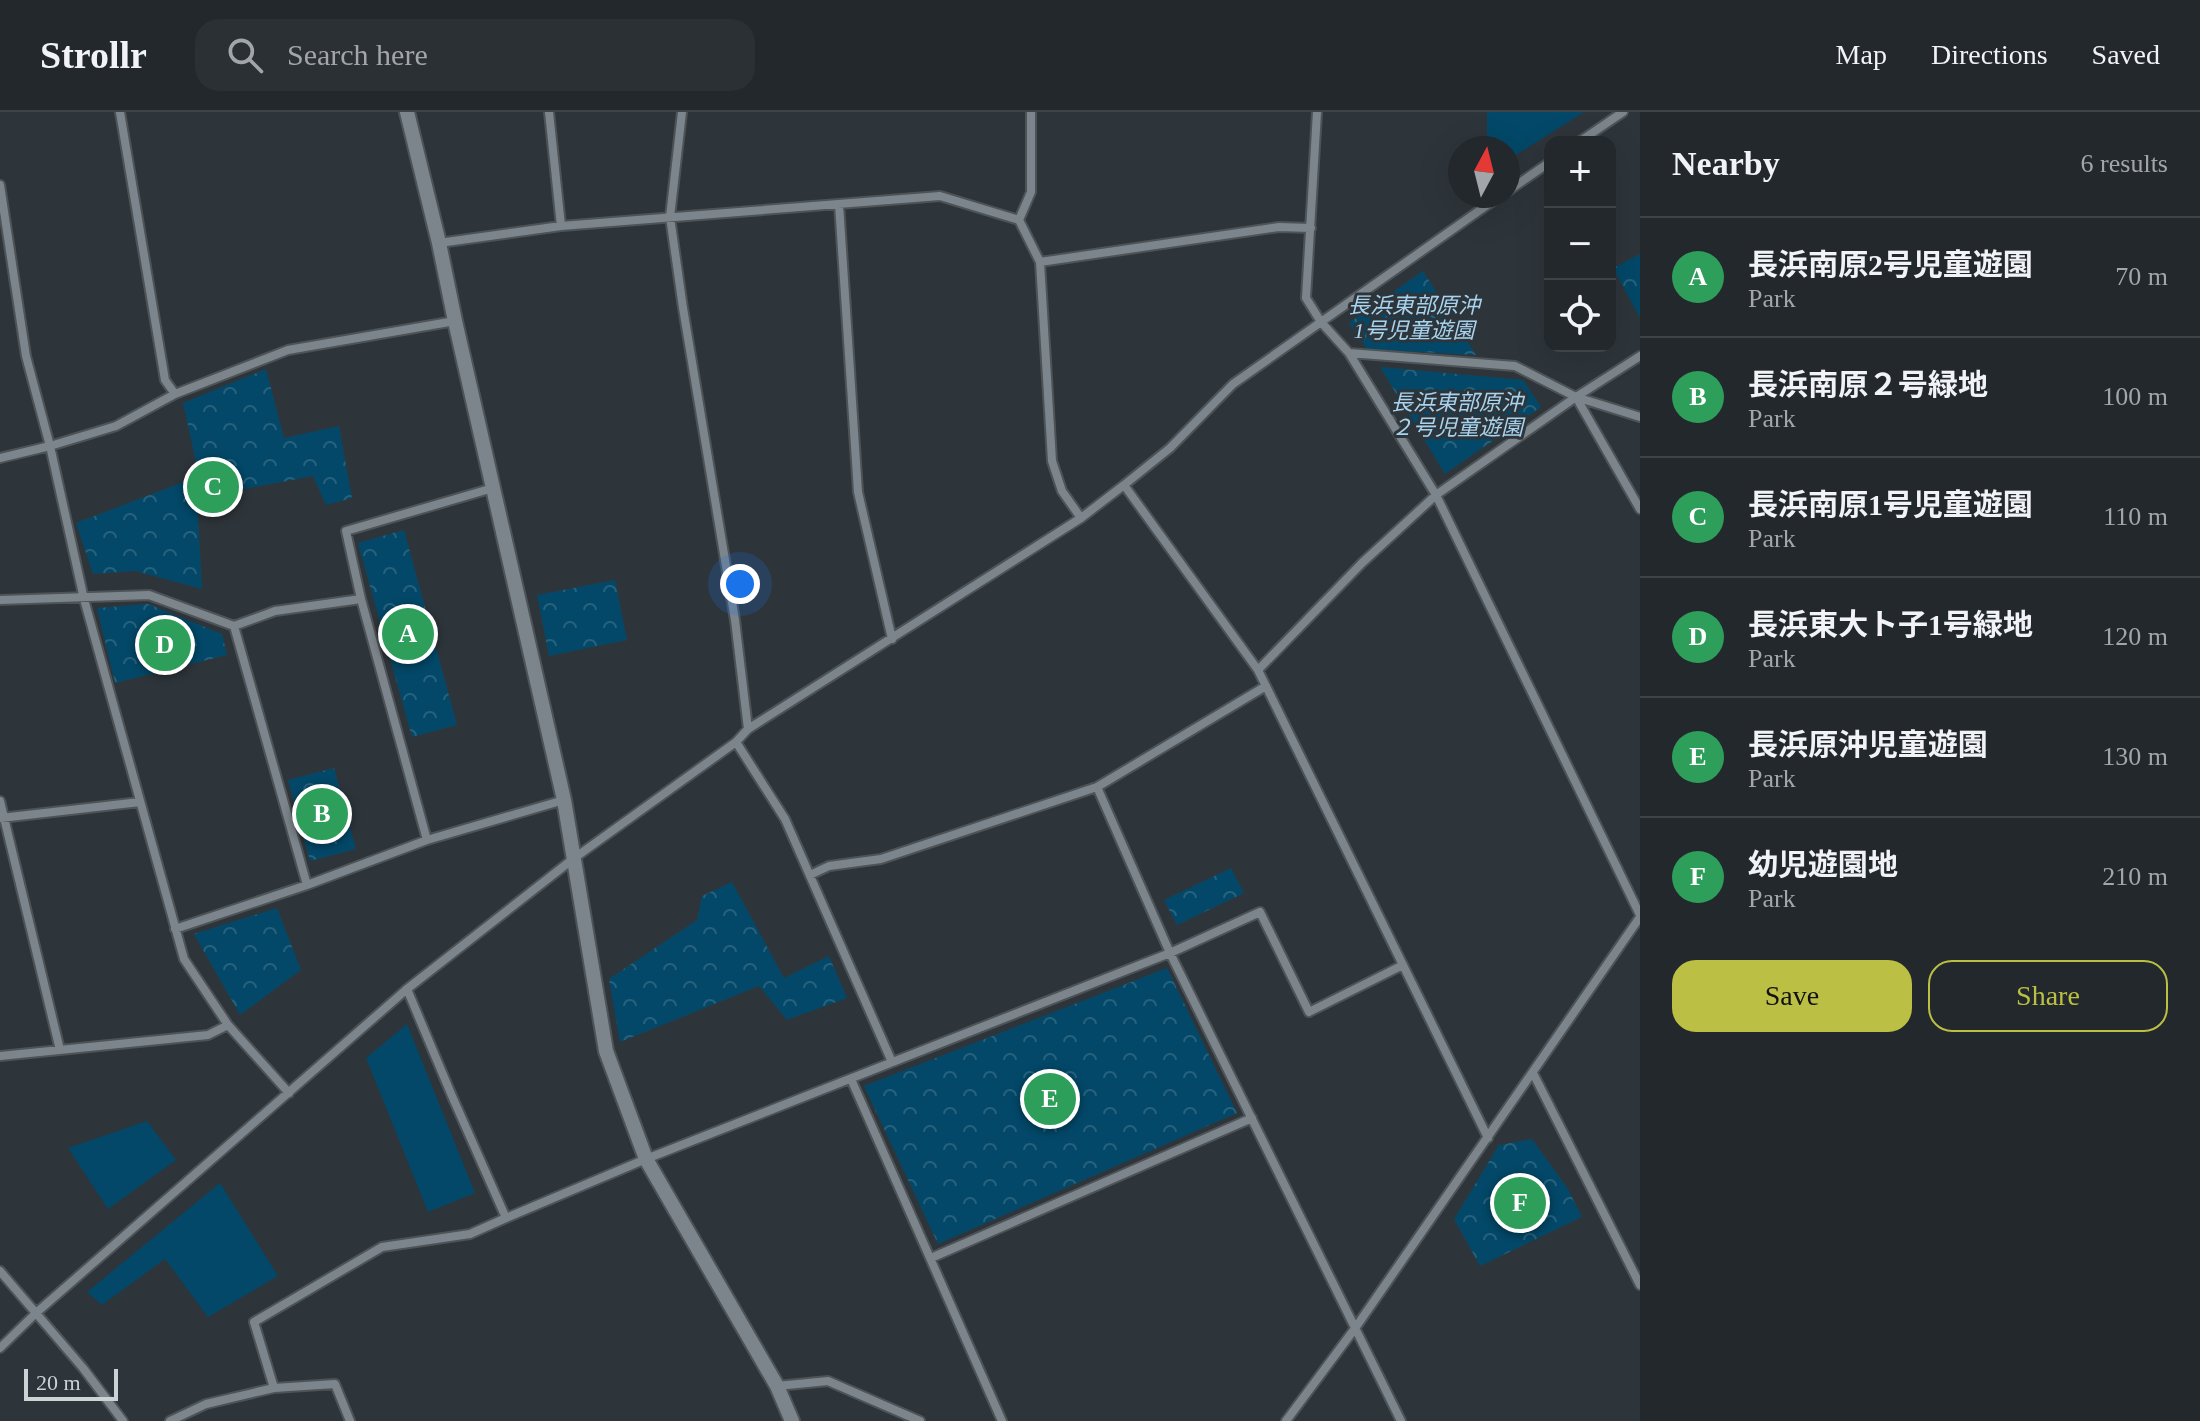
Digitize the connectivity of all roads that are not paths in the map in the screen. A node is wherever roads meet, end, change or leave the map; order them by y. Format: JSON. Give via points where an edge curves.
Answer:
{"nodes":[{"id":1,"x":120,"y":112,"type":"edge"},
{"id":2,"x":407,"y":112,"type":"edge"},
{"id":3,"x":549,"y":112,"type":"edge"},
{"id":4,"x":682,"y":112,"type":"edge"},
{"id":5,"x":1031,"y":112,"type":"edge"},
{"id":6,"x":1317,"y":112,"type":"edge"},
{"id":7,"x":1623,"y":112,"type":"edge"},
{"id":8,"x":1588,"y":136,"type":"edge"},
{"id":9,"x":1544,"y":166,"type":"edge"},
{"id":10,"x":1520,"y":183,"type":"edge"},
{"id":11,"x":0,"y":185,"type":"edge"},
{"id":12,"x":839,"y":204,"type":"junction"},
{"id":13,"x":1483,"y":208,"type":"edge"},
{"id":14,"x":670,"y":217,"type":"junction"},
{"id":15,"x":1019,"y":220,"type":"junction"},
{"id":16,"x":561,"y":226,"type":"junction"},
{"id":17,"x":1311,"y":228,"type":"junction"},
{"id":18,"x":5,"y":238,"type":"edge"},
{"id":19,"x":439,"y":243,"type":"junction"},
{"id":20,"x":1040,"y":262,"type":"junction"},
{"id":21,"x":455,"y":321,"type":"junction"},
{"id":22,"x":1321,"y":322,"type":"junction"},
{"id":23,"x":1349,"y":353,"type":"junction"},
{"id":24,"x":1640,"y":356,"type":"edge"},
{"id":25,"x":175,"y":394,"type":"junction"},
{"id":26,"x":1576,"y":397,"type":"junction"},
{"id":27,"x":1640,"y":417,"type":"edge"},
{"id":28,"x":50,"y":446,"type":"junction"},
{"id":29,"x":0,"y":458,"type":"edge"},
{"id":30,"x":1124,"y":485,"type":"junction"},
{"id":31,"x":493,"y":488,"type":"junction"},
{"id":32,"x":1436,"y":495,"type":"junction"},
{"id":33,"x":1640,"y":509,"type":"edge"},
{"id":34,"x":1081,"y":518,"type":"junction"},
{"id":35,"x":84,"y":599,"type":"junction"},
{"id":36,"x":361,"y":599,"type":"junction"},
{"id":37,"x":0,"y":600,"type":"edge"},
{"id":38,"x":234,"y":626,"type":"junction"},
{"id":39,"x":892,"y":639,"type":"junction"},
{"id":40,"x":1258,"y":670,"type":"junction"},
{"id":41,"x":1266,"y":686,"type":"junction"},
{"id":42,"x":748,"y":729,"type":"junction"},
{"id":43,"x":736,"y":742,"type":"junction"},
{"id":44,"x":1097,"y":787,"type":"junction"},
{"id":45,"x":564,"y":800,"type":"junction"},
{"id":46,"x":0,"y":801,"type":"edge"},
{"id":47,"x":140,"y":802,"type":"junction"},
{"id":48,"x":2,"y":817,"type":"edge"},
{"id":49,"x":427,"y":840,"type":"junction"},
{"id":50,"x":573,"y":859,"type":"junction"},
{"id":51,"x":810,"y":875,"type":"junction"},
{"id":52,"x":307,"y":885,"type":"junction"},
{"id":53,"x":1640,"y":916,"type":"edge"},
{"id":54,"x":175,"y":929,"type":"junction"},
{"id":55,"x":1170,"y":953,"type":"junction"},
{"id":56,"x":1403,"y":965,"type":"junction"},
{"id":57,"x":407,"y":989,"type":"junction"},
{"id":58,"x":228,"y":1025,"type":"junction"},
{"id":59,"x":60,"y":1050,"type":"junction"},
{"id":60,"x":0,"y":1056,"type":"edge"},
{"id":61,"x":892,"y":1062,"type":"junction"},
{"id":62,"x":1533,"y":1073,"type":"junction"},
{"id":63,"x":851,"y":1079,"type":"junction"},
{"id":64,"x":289,"y":1093,"type":"junction"},
{"id":65,"x":1252,"y":1118,"type":"junction"},
{"id":66,"x":1488,"y":1138,"type":"junction"},
{"id":67,"x":646,"y":1159,"type":"junction"},
{"id":68,"x":506,"y":1218,"type":"junction"},
{"id":69,"x":931,"y":1258,"type":"junction"},
{"id":70,"x":0,"y":1271,"type":"edge"},
{"id":71,"x":1640,"y":1285,"type":"edge"},
{"id":72,"x":36,"y":1313,"type":"junction"},
{"id":73,"x":1356,"y":1327,"type":"junction"},
{"id":74,"x":0,"y":1348,"type":"edge"},
{"id":75,"x":777,"y":1386,"type":"junction"},
{"id":76,"x":274,"y":1388,"type":"junction"},
{"id":77,"x":123,"y":1421,"type":"edge"},
{"id":78,"x":170,"y":1421,"type":"edge"},
{"id":79,"x":350,"y":1421,"type":"edge"},
{"id":80,"x":792,"y":1421,"type":"edge"},
{"id":81,"x":920,"y":1421,"type":"edge"},
{"id":82,"x":1002,"y":1421,"type":"edge"},
{"id":83,"x":1286,"y":1421,"type":"edge"},
{"id":84,"x":1401,"y":1421,"type":"edge"}],
"edges":[{"from":1,"to":25,"type":"street","via":[[165,380]]},
{"from":2,"to":19,"type":"street"},
{"from":3,"to":16,"type":"street"},
{"from":4,"to":14,"type":"street"},
{"from":5,"to":15,"type":"street","via":[[1031,192]]},
{"from":6,"to":17,"type":"street"},
{"from":7,"to":8,"type":"street"},
{"from":9,"to":10,"type":"street"},
{"from":11,"to":18,"type":"street"},
{"from":12,"to":14,"type":"street"},
{"from":12,"to":15,"type":"street","via":[[940,196]]},
{"from":12,"to":39,"type":"street","via":[[858,492]]},
{"from":13,"to":22,"type":"street"},
{"from":14,"to":16,"type":"street"},
{"from":14,"to":42,"type":"street"},
{"from":15,"to":20,"type":"street"},
{"from":16,"to":19,"type":"street"},
{"from":17,"to":20,"type":"street","via":[[1279,227]]},
{"from":17,"to":22,"type":"street","via":[[1306,298]]},
{"from":18,"to":28,"type":"street","via":[[26,356]]},
{"from":19,"to":21,"type":"street"},
{"from":20,"to":34,"type":"street","via":[[1052,461],[1062,491]]},
{"from":21,"to":25,"type":"street","via":[[288,350]]},
{"from":21,"to":31,"type":"street"},
{"from":22,"to":23,"type":"street"},
{"from":22,"to":30,"type":"street","via":[[1233,384],[1170,448]]},
{"from":23,"to":26,"type":"street","via":[[1515,366]]},
{"from":23,"to":32,"type":"street"},
{"from":24,"to":26,"type":"street"},
{"from":25,"to":28,"type":"street","via":[[116,426]]},
{"from":26,"to":27,"type":"street"},
{"from":26,"to":32,"type":"street"},
{"from":26,"to":33,"type":"street"},
{"from":28,"to":29,"type":"street"},
{"from":28,"to":35,"type":"street"},
{"from":30,"to":34,"type":"street"},
{"from":30,"to":40,"type":"street"},
{"from":31,"to":36,"type":"street","via":[[346,531]]},
{"from":31,"to":45,"type":"street"},
{"from":32,"to":40,"type":"street"},
{"from":32,"to":53,"type":"street"},
{"from":34,"to":39,"type":"street"},
{"from":35,"to":37,"type":"street"},
{"from":35,"to":38,"type":"street","via":[[149,595]]},
{"from":35,"to":47,"type":"street"},
{"from":36,"to":38,"type":"street","via":[[275,611]]},
{"from":36,"to":49,"type":"street"},
{"from":38,"to":52,"type":"street"},
{"from":39,"to":42,"type":"street"},
{"from":40,"to":41,"type":"street"},
{"from":41,"to":44,"type":"street"},
{"from":41,"to":56,"type":"street"},
{"from":42,"to":43,"type":"street"},
{"from":43,"to":50,"type":"street"},
{"from":43,"to":51,"type":"street","via":[[785,819]]},
{"from":44,"to":51,"type":"street","via":[[881,859],[829,866]]},
{"from":44,"to":55,"type":"street"},
{"from":45,"to":49,"type":"street"},
{"from":45,"to":50,"type":"street"},
{"from":46,"to":48,"type":"street"},
{"from":47,"to":48,"type":"street"},
{"from":47,"to":54,"type":"street"},
{"from":48,"to":59,"type":"street"},
{"from":49,"to":52,"type":"street"},
{"from":50,"to":57,"type":"street"},
{"from":50,"to":67,"type":"street","via":[[606,1051]]},
{"from":51,"to":61,"type":"street"},
{"from":52,"to":54,"type":"street"},
{"from":53,"to":62,"type":"street"},
{"from":54,"to":58,"type":"street","via":[[184,959]]},
{"from":55,"to":56,"type":"street","via":[[1260,912],[1309,1012]]},
{"from":55,"to":61,"type":"street"},
{"from":55,"to":65,"type":"street"},
{"from":56,"to":66,"type":"street"},
{"from":57,"to":64,"type":"street"},
{"from":57,"to":68,"type":"street"},
{"from":58,"to":59,"type":"street","via":[[208,1035]]},
{"from":58,"to":64,"type":"street"},
{"from":59,"to":60,"type":"street"},
{"from":61,"to":63,"type":"street"},
{"from":62,"to":66,"type":"street"},
{"from":62,"to":71,"type":"street"},
{"from":63,"to":67,"type":"street"},
{"from":63,"to":69,"type":"street"},
{"from":64,"to":72,"type":"street"},
{"from":65,"to":69,"type":"street"},
{"from":65,"to":73,"type":"street"},
{"from":66,"to":73,"type":"street"},
{"from":67,"to":68,"type":"street"},
{"from":67,"to":75,"type":"street"},
{"from":68,"to":76,"type":"street","via":[[470,1234],[382,1247],[254,1322]]},
{"from":69,"to":82,"type":"street"},
{"from":70,"to":72,"type":"street"},
{"from":72,"to":74,"type":"street"},
{"from":72,"to":77,"type":"street"},
{"from":73,"to":83,"type":"street"},
{"from":73,"to":84,"type":"street"},
{"from":75,"to":80,"type":"street"},
{"from":75,"to":81,"type":"street","via":[[828,1381]]},
{"from":76,"to":78,"type":"street","via":[[206,1404]]},
{"from":76,"to":79,"type":"street","via":[[335,1384]]}]}
